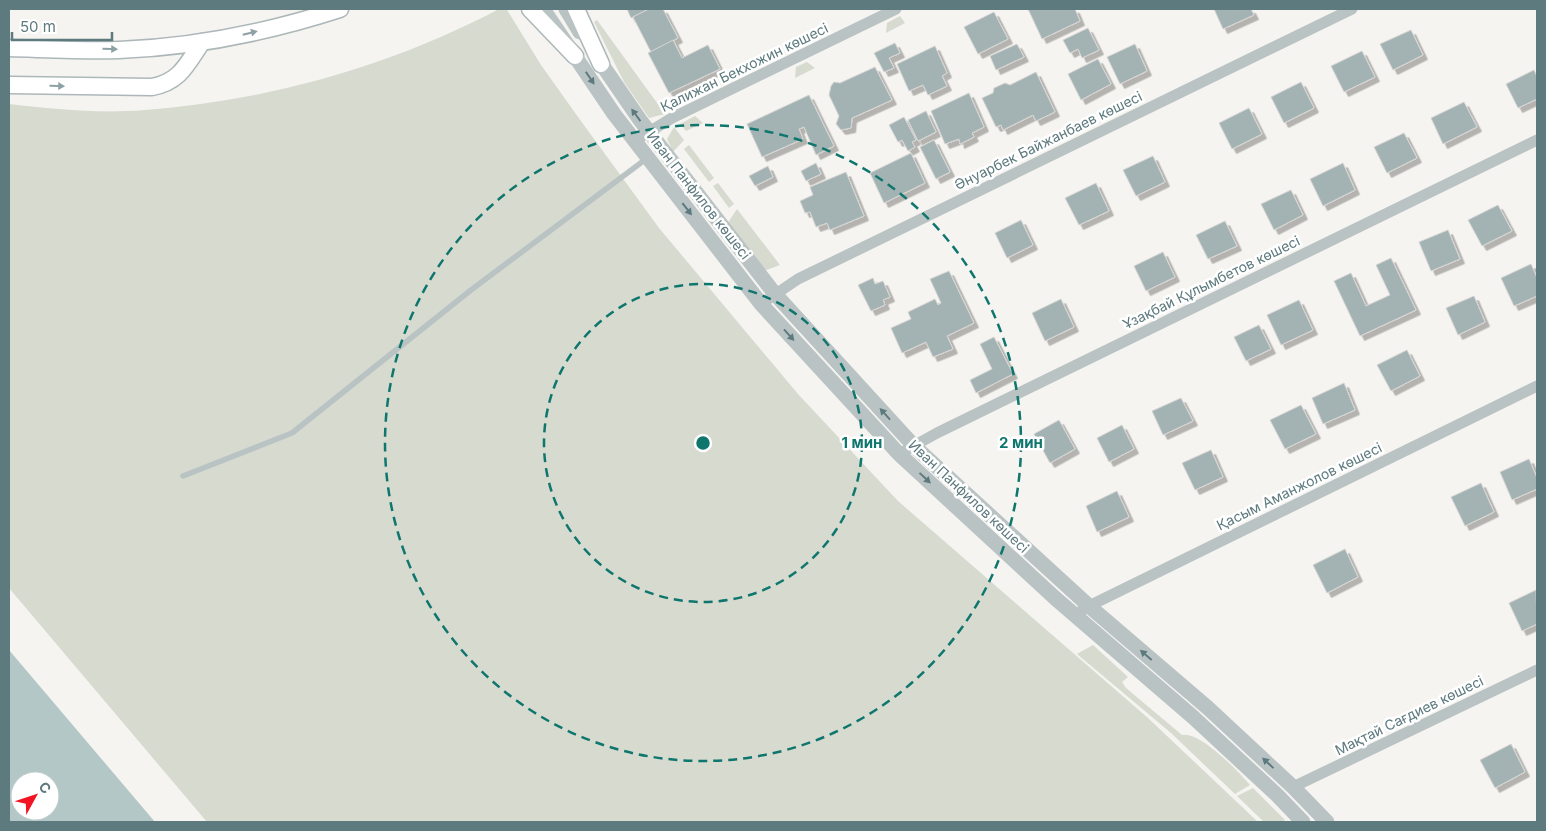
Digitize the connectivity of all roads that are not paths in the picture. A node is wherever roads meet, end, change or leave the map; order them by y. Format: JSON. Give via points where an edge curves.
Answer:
{"nodes":[{"id":1,"x":340,"y":9,"type":"edge"},
{"id":2,"x":530,"y":9,"type":"edge"},
{"id":3,"x":543,"y":9,"type":"edge"},
{"id":4,"x":566,"y":9,"type":"edge"},
{"id":5,"x":576,"y":9,"type":"edge"},
{"id":6,"x":896,"y":9,"type":"edge"},
{"id":7,"x":1352,"y":9,"type":"edge"},
{"id":8,"x":202,"y":42,"type":"junction"},
{"id":9,"x":9,"y":48,"type":"edge"},
{"id":10,"x":575,"y":56,"type":"junction"},
{"id":11,"x":600,"y":64,"type":"junction"},
{"id":12,"x":9,"y":85,"type":"edge"},
{"id":13,"x":649,"y":131,"type":"junction"},
{"id":14,"x":1537,"y":140,"type":"edge"},
{"id":15,"x":634,"y":141,"type":"junction"},
{"id":16,"x":647,"y":158,"type":"junction"},
{"id":17,"x":775,"y":294,"type":"junction"},
{"id":18,"x":761,"y":304,"type":"junction"},
{"id":19,"x":1537,"y":386,"type":"edge"},
{"id":20,"x":914,"y":446,"type":"junction"},
{"id":21,"x":899,"y":454,"type":"junction"},
{"id":22,"x":183,"y":476,"type":"dead end"},
{"id":23,"x":1089,"y":606,"type":"junction"},
{"id":24,"x":1075,"y":615,"type":"junction"},
{"id":25,"x":1537,"y":670,"type":"edge"},
{"id":26,"x":1293,"y":786,"type":"junction"},
{"id":27,"x":1303,"y":822,"type":"edge"},
{"id":28,"x":1326,"y":822,"type":"edge"}],
"edges":[{"from":8,"to":1,"type":"main road","one_way":true,"via":[[246,35]]},
{"from":2,"to":10,"type":"main road"},
{"from":3,"to":10,"type":"street","name":"Иван Панфилов көшесі"},
{"from":4,"to":11,"type":"street","name":"Иван Панфилов көшесі"},
{"from":5,"to":11,"type":"main road"},
{"from":6,"to":13,"type":"street","name":"Қалижан Бекхожин көшесі"},
{"from":7,"to":17,"type":"street","name":"Әнуарбек Байжанбаев көшесі","via":[[798,279]]},
{"from":9,"to":8,"type":"main road","one_way":true,"via":[[120,50]]},
{"from":12,"to":8,"type":"main road","one_way":true,"via":[[152,87],[166,84],[176,78]]},
{"from":10,"to":15,"type":"street","name":"Иван Панфилов көшесі","one_way":true},
{"from":13,"to":11,"type":"street","name":"Иван Панфилов көшесі","one_way":true},
{"from":13,"to":15,"type":"street","name":"Қалижан Бекхожин көшесі"},
{"from":13,"to":17,"type":"street","name":"Иван Панфилов көшесі"},
{"from":14,"to":20,"type":"street","name":"Ұзақбай Құлымбетов көшесі"},
{"from":15,"to":16,"type":"street","name":"Иван Панфилов көшесі"},
{"from":16,"to":18,"type":"street","name":"Иван Панфилов көшесі","one_way":true},
{"from":16,"to":22,"type":"lane","via":[[471,290],[292,433]]},
{"from":17,"to":18,"type":"street","name":"Әнуарбек Байжанбаев көшесі"},
{"from":20,"to":17,"type":"street","name":"Иван Панфилов көшесі","one_way":true},
{"from":18,"to":21,"type":"street","name":"Иван Панфилов көшесі","one_way":true},
{"from":19,"to":23,"type":"street","name":"Қасым Аманжолов көшесі"},
{"from":20,"to":21,"type":"street","name":"Ұзақбай Құлымбетов көшесі"},
{"from":20,"to":23,"type":"street","name":"Иван Панфилов көшесі"},
{"from":21,"to":24,"type":"street","name":"Иван Панфилов көшесі","one_way":true},
{"from":23,"to":24,"type":"street","name":"Қасым Аманжолов көшесі"},
{"from":26,"to":23,"type":"street","name":"Иван Панфилов көшесі","one_way":true},
{"from":24,"to":27,"type":"street","name":"Иван Панфилов көшесі","via":[[1193,717]]},
{"from":25,"to":26,"type":"street","name":"Мақтай Сағдиев көшесі"},
{"from":26,"to":28,"type":"street","name":"Иван Панфилов көшесі"}]}
